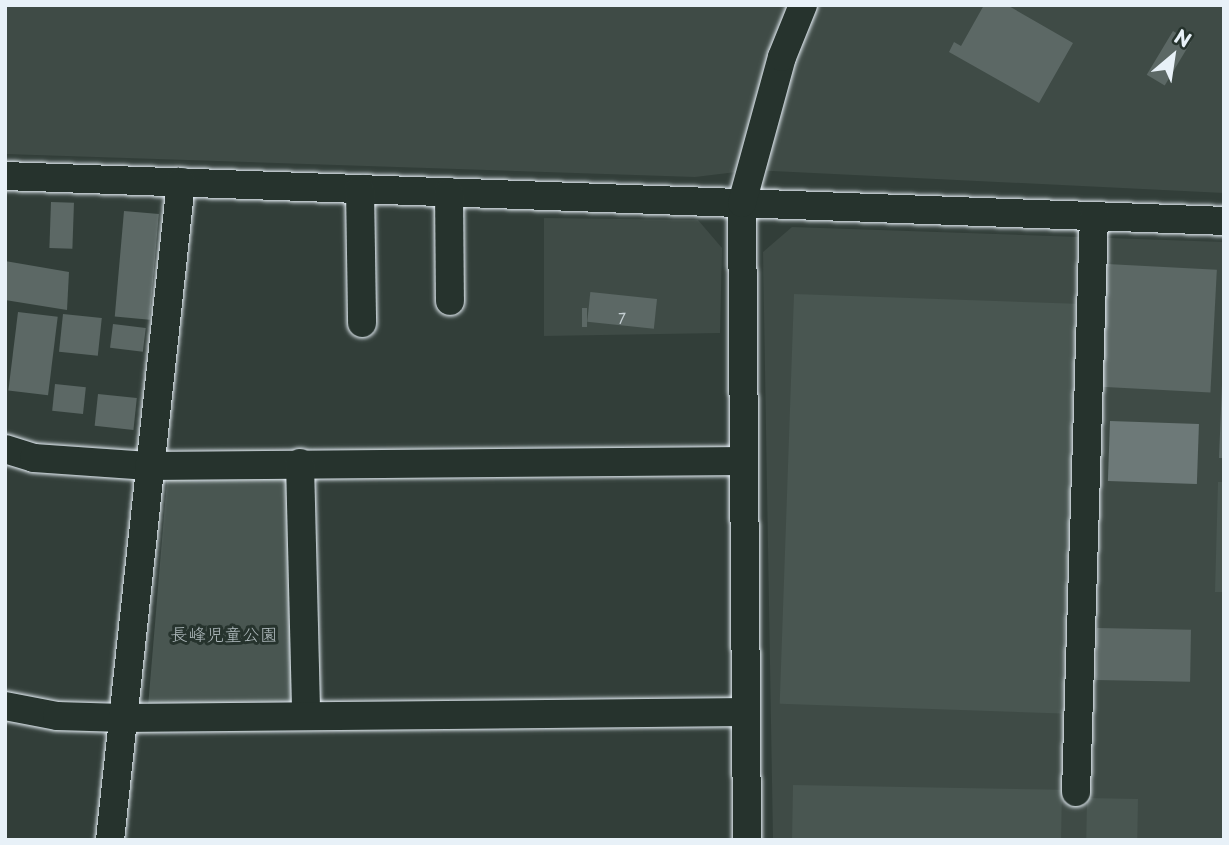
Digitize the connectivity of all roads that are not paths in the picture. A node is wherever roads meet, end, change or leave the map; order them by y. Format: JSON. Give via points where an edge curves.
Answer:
{"nodes":[{"id":1,"x":803,"y":5,"type":"edge"},
{"id":2,"x":5,"y":176,"type":"edge"},
{"id":3,"x":181,"y":182,"type":"junction"},
{"id":4,"x":360,"y":189,"type":"junction"},
{"id":5,"x":449,"y":192,"type":"junction"},
{"id":6,"x":743,"y":203,"type":"junction"},
{"id":7,"x":1094,"y":216,"type":"junction"},
{"id":8,"x":1224,"y":221,"type":"edge"},
{"id":9,"x":450,"y":301,"type":"dead end"},
{"id":10,"x":362,"y":323,"type":"dead end"},
{"id":11,"x":5,"y":449,"type":"edge"},
{"id":12,"x":744,"y":461,"type":"junction"},
{"id":13,"x":300,"y":463,"type":"junction"},
{"id":14,"x":149,"y":466,"type":"junction"},
{"id":15,"x":5,"y":706,"type":"edge"},
{"id":16,"x":746,"y":712,"type":"junction"},
{"id":17,"x":306,"y":716,"type":"junction"},
{"id":18,"x":122,"y":718,"type":"junction"},
{"id":19,"x":1076,"y":792,"type":"dead end"},
{"id":20,"x":110,"y":840,"type":"edge"},
{"id":21,"x":747,"y":840,"type":"edge"}],
"edges":[{"from":1,"to":6,"type":"street","via":[[782,57]]},
{"from":2,"to":3,"type":"street"},
{"from":3,"to":4,"type":"street"},
{"from":3,"to":14,"type":"street"},
{"from":4,"to":5,"type":"street"},
{"from":4,"to":10,"type":"street"},
{"from":5,"to":6,"type":"street"},
{"from":5,"to":9,"type":"street"},
{"from":6,"to":7,"type":"street"},
{"from":6,"to":12,"type":"street"},
{"from":7,"to":8,"type":"street"},
{"from":7,"to":19,"type":"street"},
{"from":11,"to":14,"type":"street","via":[[34,458]]},
{"from":12,"to":13,"type":"street"},
{"from":12,"to":16,"type":"street"},
{"from":13,"to":14,"type":"street"},
{"from":13,"to":17,"type":"street"},
{"from":14,"to":18,"type":"street"},
{"from":15,"to":18,"type":"street","via":[[57,716]]},
{"from":16,"to":17,"type":"street"},
{"from":16,"to":21,"type":"street"},
{"from":17,"to":18,"type":"street"},
{"from":18,"to":20,"type":"street"}]}
